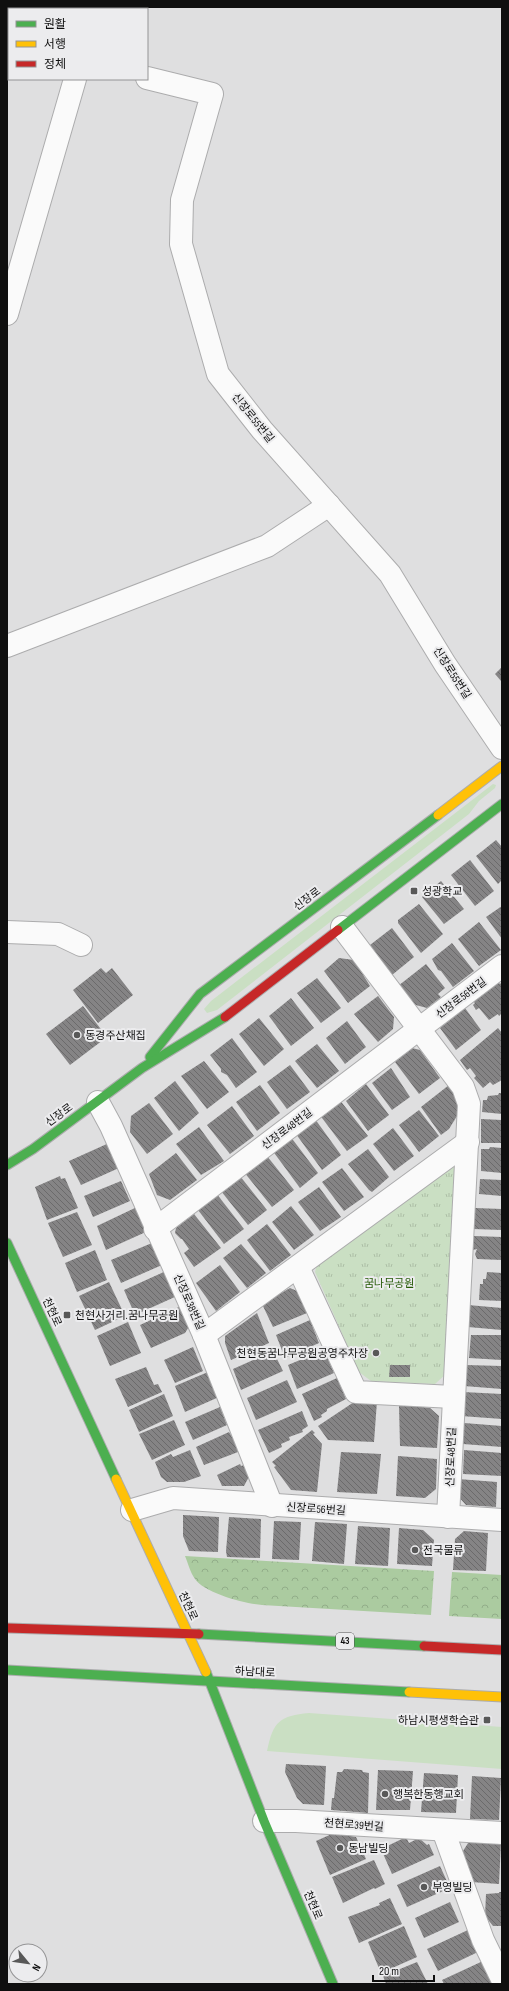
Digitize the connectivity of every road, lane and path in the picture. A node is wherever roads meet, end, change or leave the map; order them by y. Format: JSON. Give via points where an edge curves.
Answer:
{"nodes":[{"id":1,"x":148,"y":78,"type":"edge"},
{"id":2,"x":75,"y":80,"type":"edge"},
{"id":3,"x":7,"y":314,"type":"edge"},
{"id":4,"x":329,"y":505,"type":"junction"},
{"id":5,"x":7,"y":646,"type":"edge"},
{"id":6,"x":502,"y":748,"type":"edge"},
{"id":7,"x":502,"y":766,"type":"edge"},
{"id":8,"x":502,"y":804,"type":"edge"},
{"id":9,"x":342,"y":927,"type":"junction"},
{"id":10,"x":7,"y":932,"type":"edge"},
{"id":11,"x":81,"y":945,"type":"dead end"},
{"id":12,"x":502,"y":966,"type":"edge"},
{"id":13,"x":419,"y":1030,"type":"junction"},
{"id":14,"x":142,"y":1068,"type":"junction"},
{"id":15,"x":98,"y":1102,"type":"junction"},
{"id":16,"x":468,"y":1142,"type":"junction"},
{"id":17,"x":7,"y":1165,"type":"edge"},
{"id":18,"x":155,"y":1229,"type":"junction"},
{"id":19,"x":7,"y":1243,"type":"edge"},
{"id":20,"x":298,"y":1267,"type":"junction"},
{"id":21,"x":204,"y":1335,"type":"junction"},
{"id":22,"x":453,"y":1397,"type":"junction"},
{"id":23,"x":272,"y":1506,"type":"junction"},
{"id":24,"x":132,"y":1510,"type":"junction"},
{"id":25,"x":448,"y":1517,"type":"junction"},
{"id":26,"x":502,"y":1520,"type":"edge"},
{"id":27,"x":7,"y":1628,"type":"edge"},
{"id":28,"x":187,"y":1633,"type":"junction"},
{"id":29,"x":502,"y":1650,"type":"edge"},
{"id":30,"x":7,"y":1670,"type":"edge"},
{"id":31,"x":210,"y":1681,"type":"junction"},
{"id":32,"x":502,"y":1697,"type":"edge"},
{"id":33,"x":264,"y":1821,"type":"junction"},
{"id":34,"x":443,"y":1830,"type":"junction"},
{"id":35,"x":502,"y":1833,"type":"edge"},
{"id":36,"x":493,"y":1940,"type":"edge"},
{"id":37,"x":502,"y":1979,"type":"edge"},
{"id":38,"x":334,"y":1984,"type":"edge"}],
"edges":[{"from":1,"to":4,"type":"street","name":"신장로55번길","via":[[212,94],[182,200],[181,244],[199,310],[218,374],[262,430]]},
{"from":2,"to":3,"type":"street"},
{"from":4,"to":5,"type":"street","via":[[267,546]]},
{"from":4,"to":6,"type":"street","name":"신장로55번길","via":[[390,574],[445,664]]},
{"from":7,"to":14,"type":"main road","name":"신장로","via":[[200,994]]},
{"from":8,"to":9,"type":"main road","name":"신장로"},
{"from":9,"to":13,"type":"street","name":"신장로48번길"},
{"from":9,"to":14,"type":"main road","name":"신장로","via":[[216,1024]]},
{"from":10,"to":11,"type":"street","via":[[58,934]]},
{"from":12,"to":13,"type":"street","name":"신장로56번길"},
{"from":13,"to":16,"type":"street","name":"신장로48번길","via":[[463,1087],[469,1104]]},
{"from":13,"to":18,"type":"street","name":"신장로48번길"},
{"from":14,"to":15,"type":"main road","name":"신장로"},
{"from":15,"to":17,"type":"main road","name":"신장로"},
{"from":15,"to":18,"type":"street","name":"신장로38번길","via":[[111,1126]]},
{"from":16,"to":20,"type":"street"},
{"from":16,"to":22,"type":"street","name":"신장로48번길"},
{"from":18,"to":21,"type":"street","name":"신장로38번길"},
{"from":19,"to":24,"type":"main road","name":"천현로"},
{"from":20,"to":21,"type":"street"},
{"from":20,"to":22,"type":"street","via":[[356,1392]]},
{"from":21,"to":23,"type":"street","name":"신장로38번길"},
{"from":22,"to":25,"type":"street","name":"신장로48번길"},
{"from":23,"to":24,"type":"street","name":"신장로56번길","via":[[173,1498]]},
{"from":23,"to":25,"type":"street","name":"신장로56번길"},
{"from":24,"to":28,"type":"main road","name":"천현로"},
{"from":25,"to":26,"type":"street","name":"신장로56번길"},
{"from":27,"to":28,"type":"main road","number":"43"},
{"from":28,"to":29,"type":"main road","number":"43"},
{"from":28,"to":31,"type":"main road","name":"천현로"},
{"from":30,"to":31,"type":"main road","name":"하남대로"},
{"from":31,"to":32,"type":"main road","name":"하남대로"},
{"from":31,"to":33,"type":"main road","name":"천현로"},
{"from":33,"to":34,"type":"street","name":"천현로39번길"},
{"from":33,"to":38,"type":"main road","name":"천현로"},
{"from":34,"to":35,"type":"street","name":"천현로39번길"},
{"from":34,"to":36,"type":"street"},
{"from":36,"to":37,"type":"street"}]}
